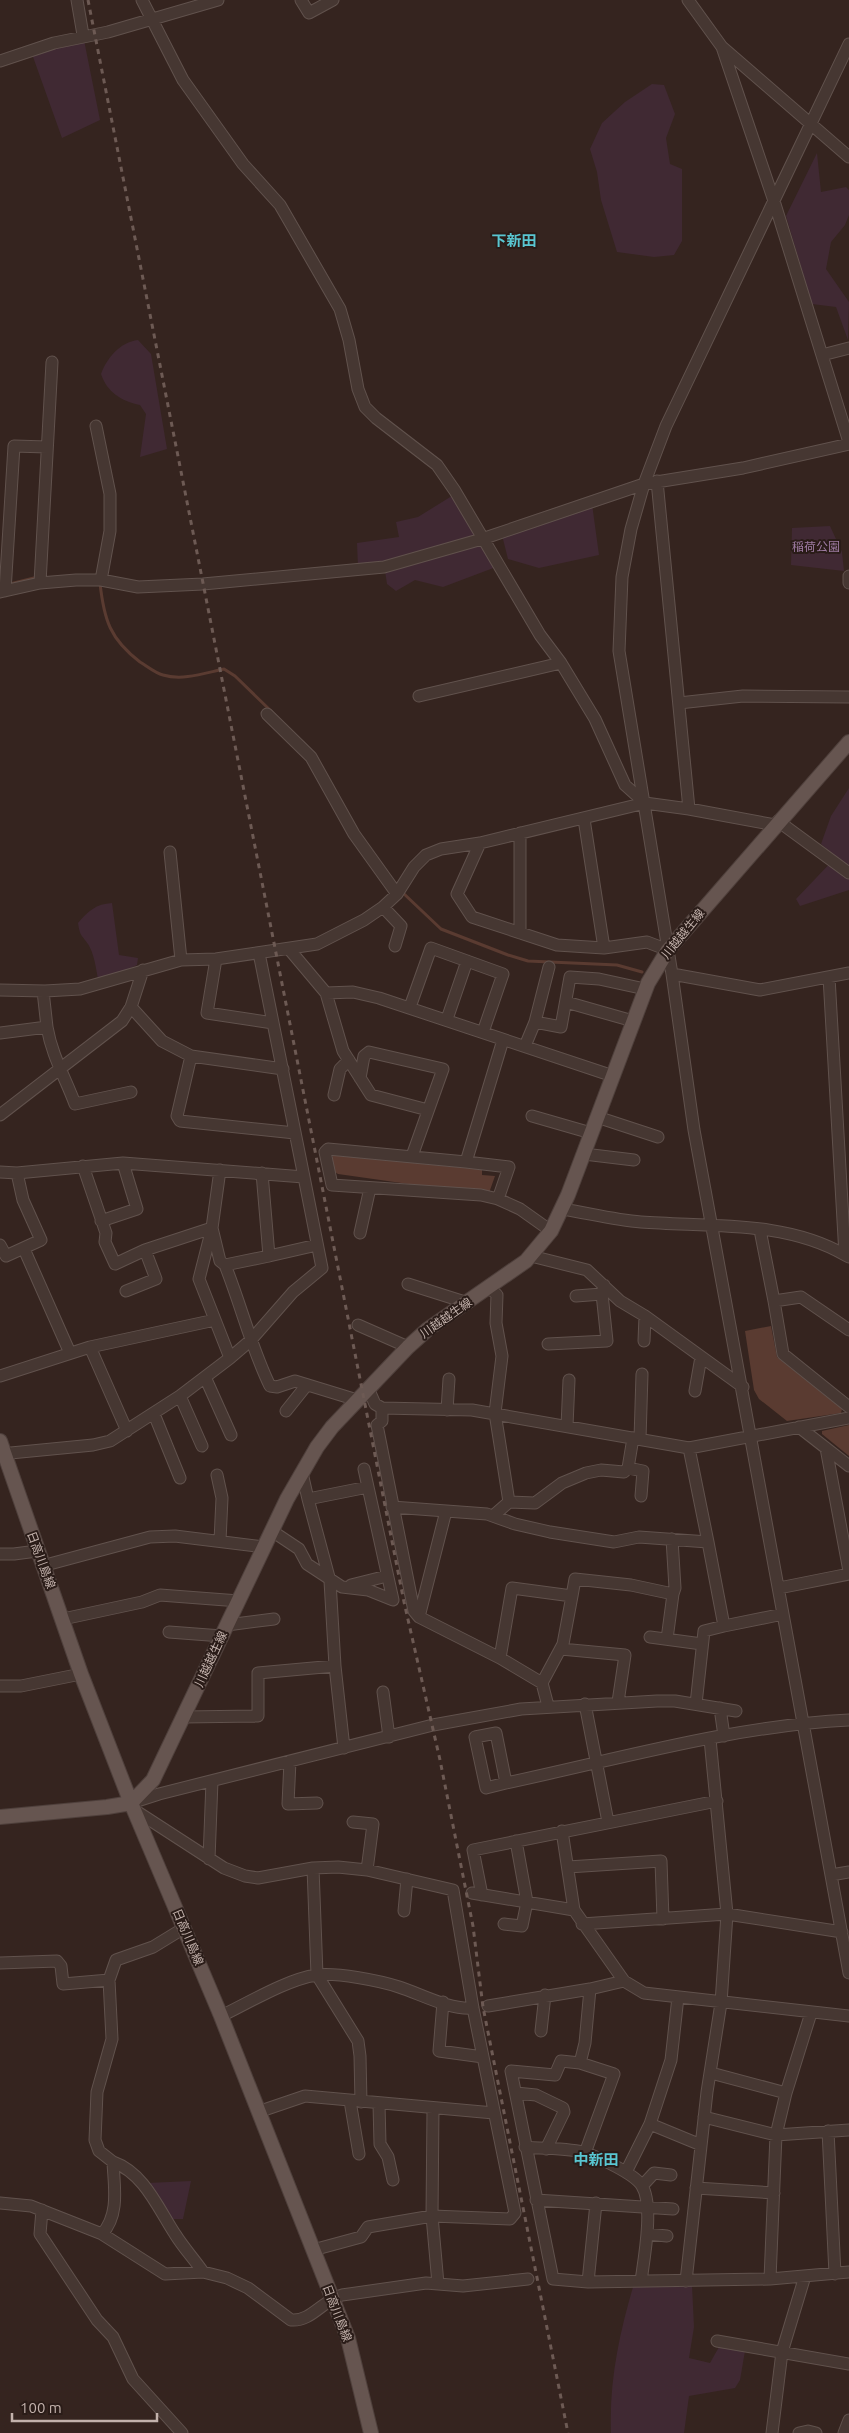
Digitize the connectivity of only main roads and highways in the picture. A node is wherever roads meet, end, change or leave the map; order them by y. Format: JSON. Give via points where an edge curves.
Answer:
{"nodes":[{"id":1,"x":849,"y":742,"type":"edge"},
{"id":2,"x":1,"y":1449,"type":"edge"},
{"id":3,"x":133,"y":1807,"type":"junction"},
{"id":4,"x":0,"y":1817,"type":"edge"},
{"id":5,"x":371,"y":2433,"type":"edge"}],
"edges":[{"from":1,"to":3,"type":"main road","name":"川越越生線","via":[[668,950],[645,989],[584,1154],[551,1232],[531,1256],[428,1329],[332,1427],[302,1473],[153,1780]]},
{"from":2,"to":3,"type":"main road","name":"日高川島線","via":[[81,1674]]},
{"from":3,"to":4,"type":"main road"},
{"from":3,"to":5,"type":"main road","name":"日高川島線","via":[[221,2016],[348,2338]]}]}
